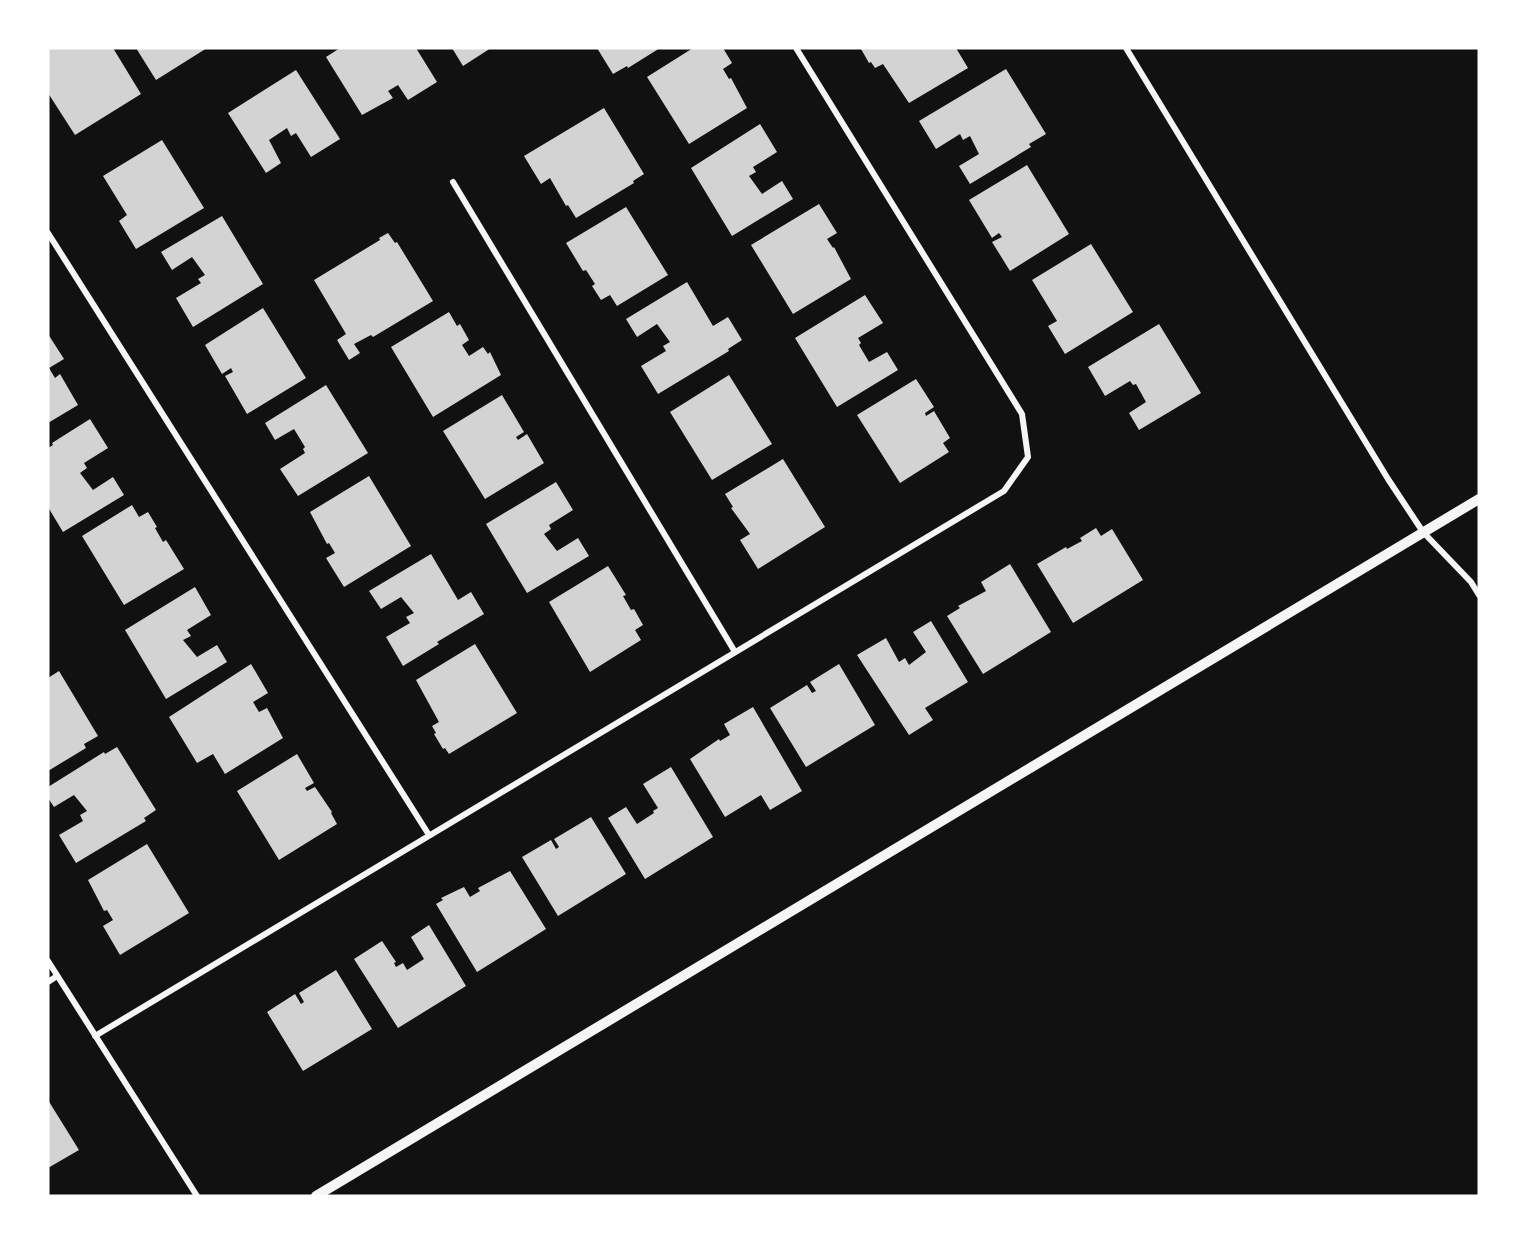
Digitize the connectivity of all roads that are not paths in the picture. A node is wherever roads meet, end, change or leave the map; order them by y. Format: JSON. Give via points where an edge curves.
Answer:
{"nodes":[{"id":1,"x":796,"y":48,"type":"edge"},
{"id":2,"x":1126,"y":48,"type":"edge"},
{"id":3,"x":453,"y":182,"type":"dead end"},
{"id":4,"x":48,"y":233,"type":"edge"},
{"id":5,"x":1479,"y":499,"type":"edge"},
{"id":6,"x":1423,"y":532,"type":"junction"},
{"id":7,"x":1479,"y":595,"type":"edge"},
{"id":8,"x":735,"y":652,"type":"junction"},
{"id":9,"x":429,"y":836,"type":"junction"},
{"id":10,"x":48,"y":961,"type":"edge"},
{"id":11,"x":57,"y":976,"type":"junction"},
{"id":12,"x":48,"y":982,"type":"edge"},
{"id":13,"x":95,"y":1036,"type":"junction"},
{"id":14,"x":197,"y":1196,"type":"edge"},
{"id":15,"x":316,"y":1196,"type":"edge"}],
"edges":[{"from":1,"to":8,"type":"street","via":[[1022,414],[1028,457],[1004,491]]},
{"from":2,"to":6,"type":"street"},
{"from":3,"to":8,"type":"street"},
{"from":4,"to":9,"type":"street"},
{"from":5,"to":6,"type":"street"},
{"from":6,"to":7,"type":"street"},
{"from":6,"to":15,"type":"street"},
{"from":8,"to":9,"type":"street"},
{"from":9,"to":13,"type":"street"},
{"from":10,"to":11,"type":"street"},
{"from":11,"to":12,"type":"street"},
{"from":11,"to":13,"type":"street"},
{"from":13,"to":14,"type":"street"}]}
